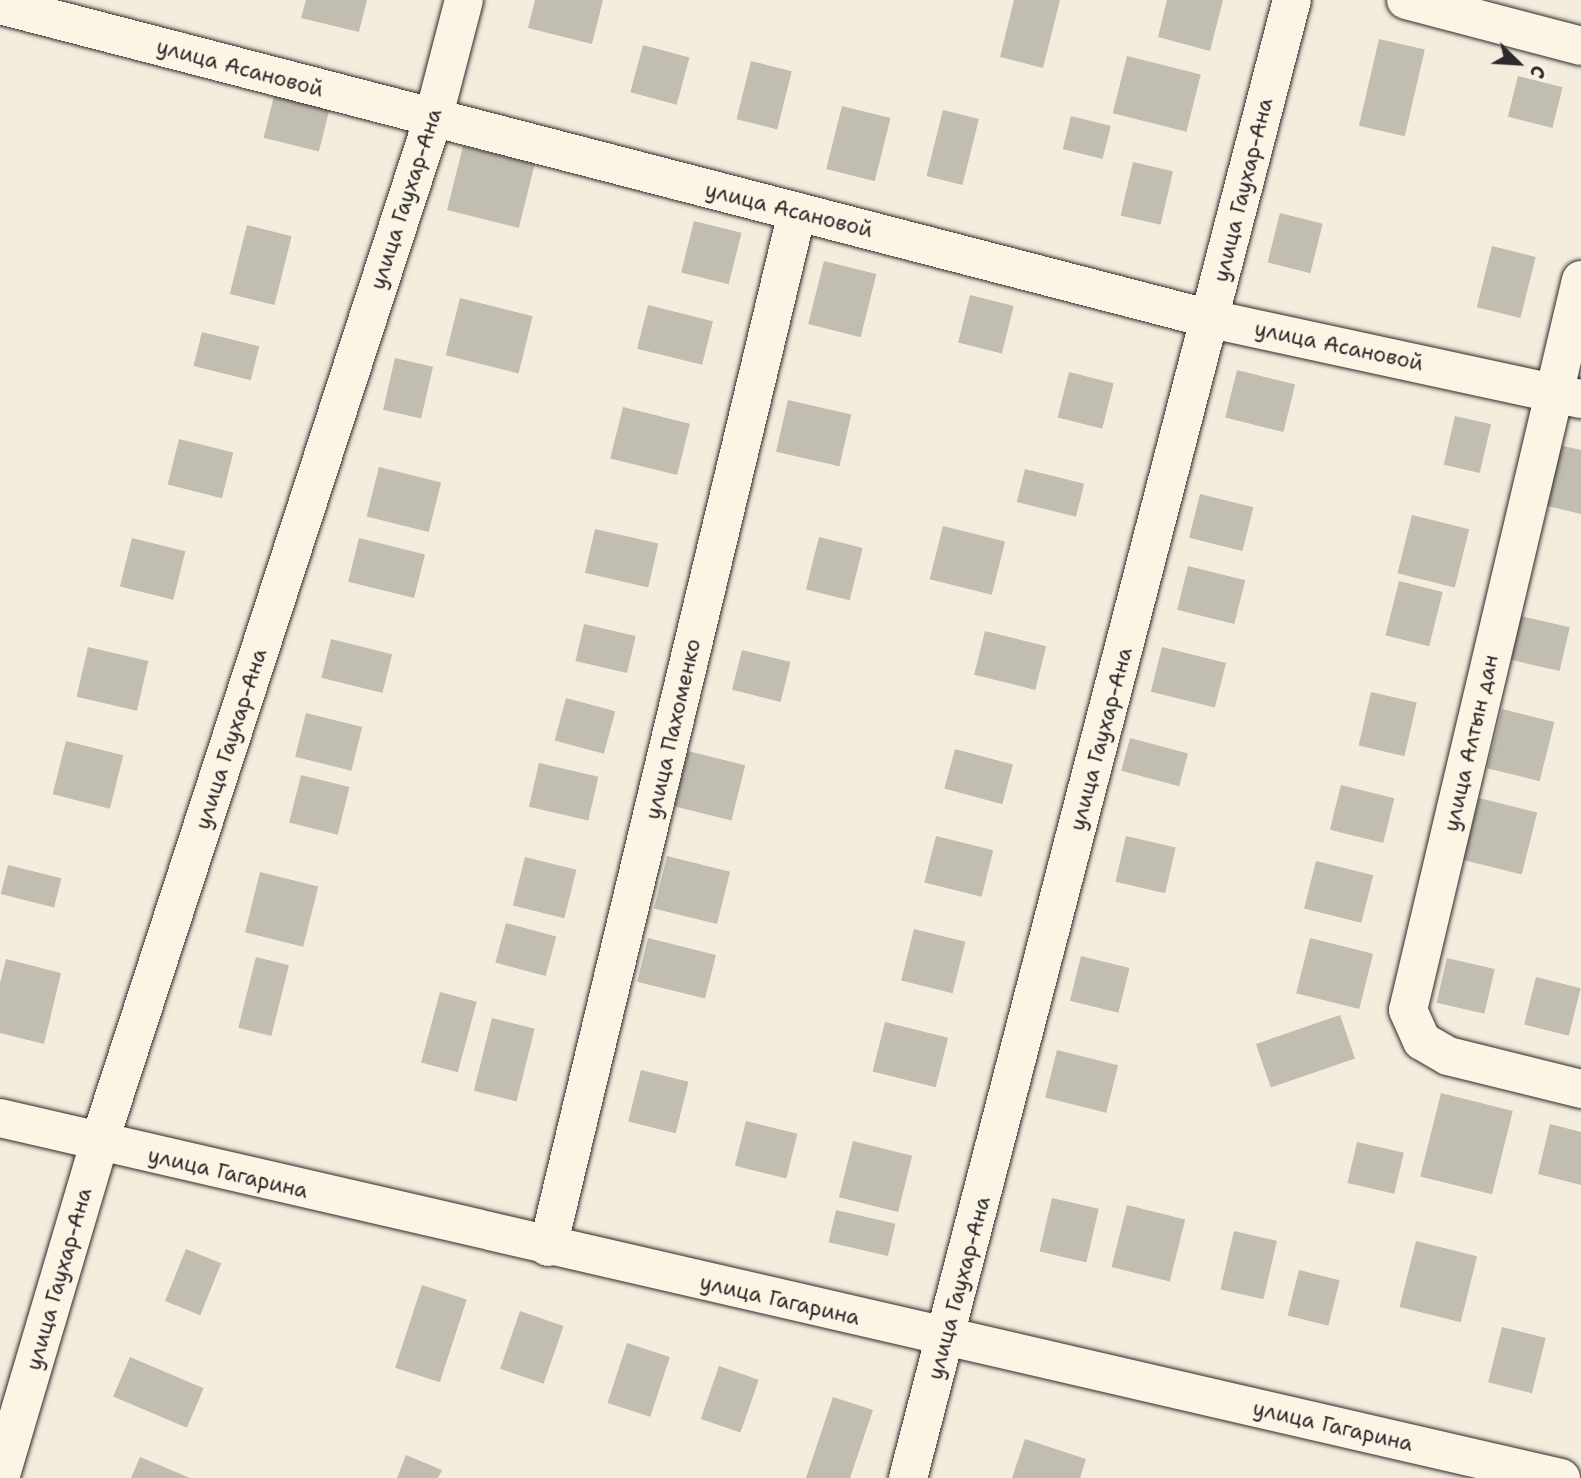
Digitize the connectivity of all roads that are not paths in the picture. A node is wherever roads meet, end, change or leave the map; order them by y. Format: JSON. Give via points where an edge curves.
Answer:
{"nodes":[{"id":1,"x":464,"y":0,"type":"edge"},
{"id":2,"x":1292,"y":0,"type":"edge"},
{"id":3,"x":1406,"y":0,"type":"edge"},
{"id":4,"x":0,"y":5,"type":"edge"},
{"id":5,"x":1581,"y":46,"type":"edge"},
{"id":6,"x":433,"y":119,"type":"junction"},
{"id":7,"x":797,"y":212,"type":"junction"},
{"id":8,"x":1581,"y":280,"type":"edge"},
{"id":9,"x":1210,"y":319,"type":"junction"},
{"id":10,"x":1567,"y":396,"type":"edge"},
{"id":11,"x":1581,"y":1089,"type":"edge"},
{"id":12,"x":0,"y":1118,"type":"edge"},
{"id":13,"x":99,"y":1143,"type":"junction"},
{"id":14,"x":548,"y":1247,"type":"junction"},
{"id":15,"x":946,"y":1338,"type":"junction"},
{"id":16,"x":1,"y":1478,"type":"edge"},
{"id":17,"x":908,"y":1478,"type":"edge"},
{"id":18,"x":1561,"y":1478,"type":"edge"}],
"edges":[{"from":1,"to":6,"type":"street","name":"улица Гаухар-Ана"},
{"from":2,"to":9,"type":"street","name":"улица Гаухар-Ана"},
{"from":3,"to":5,"type":"street"},
{"from":4,"to":6,"type":"street","name":"улица Асановой"},
{"from":6,"to":7,"type":"street","name":"улица Асановой"},
{"from":6,"to":13,"type":"street","name":"улица Гаухар-Ана"},
{"from":7,"to":9,"type":"street","name":"улица Асановой"},
{"from":7,"to":14,"type":"street","name":"улица Пахоменко"},
{"from":8,"to":10,"type":"street","name":"улица Алтын дан"},
{"from":9,"to":10,"type":"street","name":"улица Асановой"},
{"from":9,"to":15,"type":"street","name":"улица Гаухар-Ана"},
{"from":10,"to":11,"type":"street","name":"улица Алтын дан","via":[[1408,1010],[1422,1041],[1448,1056]]},
{"from":12,"to":13,"type":"street","name":"улица Гагарина"},
{"from":13,"to":14,"type":"street","name":"улица Гагарина"},
{"from":13,"to":16,"type":"street","name":"улица Гаухар-Ана"},
{"from":14,"to":15,"type":"street","name":"улица Гагарина"},
{"from":15,"to":17,"type":"street","name":"улица Гаухар-Ана"},
{"from":15,"to":18,"type":"street","name":"улица Гагарина"}]}
